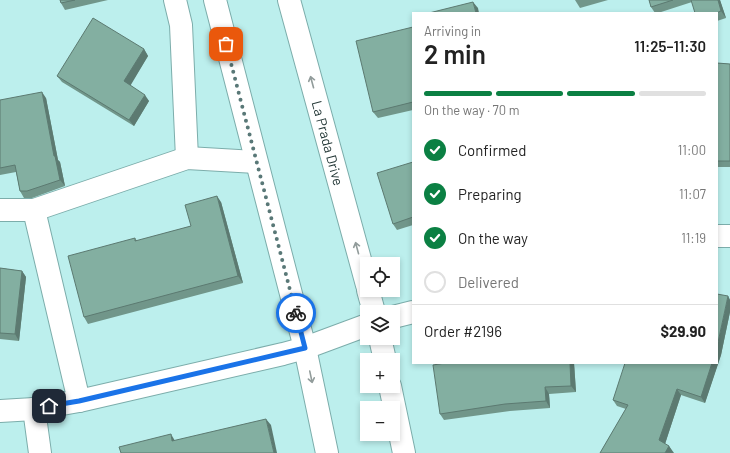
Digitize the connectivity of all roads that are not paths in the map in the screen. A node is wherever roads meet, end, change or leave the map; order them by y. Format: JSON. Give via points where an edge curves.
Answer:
{"nodes":[{"id":1,"x":175,"y":0,"type":"edge"},
{"id":2,"x":215,"y":0,"type":"edge"},
{"id":3,"x":289,"y":0,"type":"edge"},
{"id":4,"x":187,"y":158,"type":"junction"},
{"id":5,"x":256,"y":162,"type":"junction"},
{"id":6,"x":0,"y":210,"type":"edge"},
{"id":7,"x":34,"y":210,"type":"junction"},
{"id":8,"x":718,"y":236,"type":"edge"},
{"id":9,"x":730,"y":236,"type":"edge"},
{"id":10,"x":360,"y":260,"type":"edge"},
{"id":11,"x":412,"y":312,"type":"edge"},
{"id":12,"x":400,"y":315,"type":"edge"},
{"id":13,"x":360,"y":328,"type":"edge"},
{"id":14,"x":305,"y":348,"type":"junction"},
{"id":15,"x":391,"y":393,"type":"edge"},
{"id":16,"x":79,"y":401,"type":"junction"},
{"id":17,"x":34,"y":409,"type":"junction"},
{"id":18,"x":0,"y":411,"type":"edge"},
{"id":19,"x":40,"y":453,"type":"edge"},
{"id":20,"x":327,"y":453,"type":"edge"},
{"id":21,"x":404,"y":453,"type":"edge"}],
"edges":[{"from":1,"to":4,"type":"main road","via":[[181,25]]},
{"from":2,"to":5,"type":"main road"},
{"from":10,"to":3,"type":"main road","name":"La Prada Drive","one_way":true},
{"from":4,"to":5,"type":"main road"},
{"from":4,"to":7,"type":"main road"},
{"from":5,"to":14,"type":"main road"},
{"from":6,"to":7,"type":"main road"},
{"from":7,"to":16,"type":"main road"},
{"from":8,"to":9,"type":"main road"},
{"from":11,"to":12,"type":"main road"},
{"from":13,"to":14,"type":"main road"},
{"from":14,"to":16,"type":"main road"},
{"from":14,"to":20,"type":"main road","one_way":true},
{"from":15,"to":21,"type":"main road"},
{"from":16,"to":17,"type":"main road"},
{"from":17,"to":18,"type":"main road"},
{"from":17,"to":19,"type":"main road"}]}
